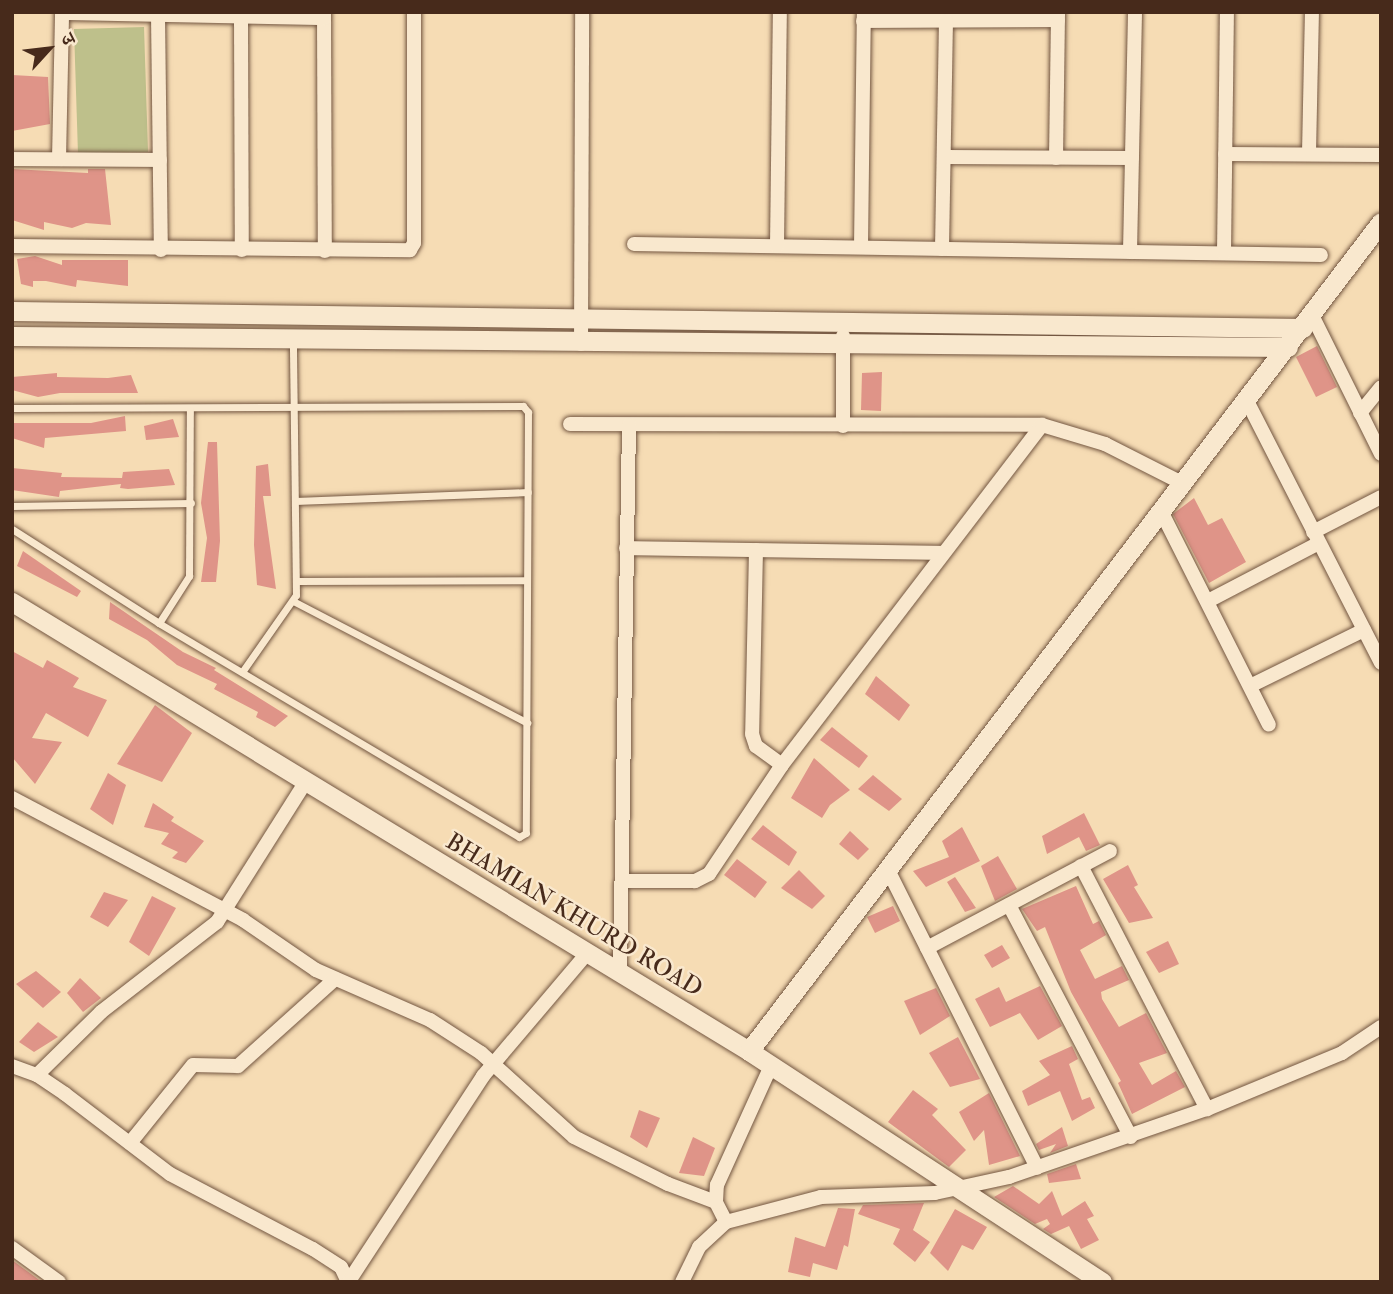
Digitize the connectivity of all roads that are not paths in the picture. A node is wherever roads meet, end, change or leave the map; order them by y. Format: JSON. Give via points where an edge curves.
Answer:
{"nodes":[{"id":1,"x":414,"y":12,"type":"edge"},
{"id":2,"x":582,"y":12,"type":"edge"},
{"id":3,"x":780,"y":12,"type":"edge"},
{"id":4,"x":1135,"y":12,"type":"edge"},
{"id":5,"x":1227,"y":12,"type":"edge"},
{"id":6,"x":1311,"y":12,"type":"edge"},
{"id":7,"x":62,"y":13,"type":"edge"},
{"id":8,"x":158,"y":15,"type":"junction"},
{"id":9,"x":324,"y":15,"type":"edge"},
{"id":10,"x":1058,"y":16,"type":"edge"},
{"id":11,"x":241,"y":17,"type":"junction"},
{"id":12,"x":864,"y":17,"type":"edge"},
{"id":13,"x":946,"y":21,"type":"junction"},
{"id":14,"x":1309,"y":153,"type":"junction"},
{"id":15,"x":1226,"y":154,"type":"junction"},
{"id":16,"x":1381,"y":155,"type":"edge"},
{"id":17,"x":945,"y":157,"type":"junction"},
{"id":18,"x":1056,"y":158,"type":"junction"},
{"id":19,"x":1132,"y":158,"type":"junction"},
{"id":20,"x":12,"y":159,"type":"edge"},
{"id":21,"x":59,"y":159,"type":"junction"},
{"id":22,"x":160,"y":160,"type":"junction"},
{"id":23,"x":1381,"y":222,"type":"edge"},
{"id":24,"x":634,"y":244,"type":"dead end"},
{"id":25,"x":12,"y":246,"type":"edge"},
{"id":26,"x":777,"y":246,"type":"junction"},
{"id":27,"x":860,"y":247,"type":"junction"},
{"id":28,"x":942,"y":248,"type":"junction"},
{"id":29,"x":161,"y":250,"type":"junction"},
{"id":30,"x":242,"y":250,"type":"junction"},
{"id":31,"x":325,"y":251,"type":"junction"},
{"id":32,"x":1130,"y":252,"type":"junction"},
{"id":33,"x":1224,"y":253,"type":"junction"},
{"id":34,"x":1321,"y":255,"type":"dead end"},
{"id":35,"x":12,"y":311,"type":"edge"},
{"id":36,"x":580,"y":318,"type":"junction"},
{"id":37,"x":843,"y":321,"type":"junction"},
{"id":38,"x":1307,"y":321,"type":"junction"},
{"id":39,"x":12,"y":336,"type":"edge"},
{"id":40,"x":293,"y":340,"type":"junction"},
{"id":41,"x":581,"y":344,"type":"junction"},
{"id":42,"x":843,"y":344,"type":"junction"},
{"id":43,"x":1288,"y":347,"type":"junction"},
{"id":44,"x":1381,"y":387,"type":"edge"},
{"id":45,"x":1247,"y":401,"type":"junction"},
{"id":46,"x":292,"y":406,"type":"junction"},
{"id":47,"x":12,"y":408,"type":"edge"},
{"id":48,"x":190,"y":410,"type":"junction"},
{"id":49,"x":1360,"y":413,"type":"junction"},
{"id":50,"x":570,"y":424,"type":"dead end"},
{"id":51,"x":629,"y":425,"type":"junction"},
{"id":52,"x":1042,"y":425,"type":"junction"},
{"id":53,"x":843,"y":426,"type":"junction"},
{"id":54,"x":1381,"y":454,"type":"edge"},
{"id":55,"x":1184,"y":484,"type":"junction"},
{"id":56,"x":528,"y":492,"type":"junction"},
{"id":57,"x":1381,"y":497,"type":"edge"},
{"id":58,"x":295,"y":501,"type":"junction"},
{"id":59,"x":191,"y":503,"type":"junction"},
{"id":60,"x":12,"y":506,"type":"edge"},
{"id":61,"x":1162,"y":513,"type":"junction"},
{"id":62,"x":12,"y":529,"type":"edge"},
{"id":63,"x":1316,"y":537,"type":"junction"},
{"id":64,"x":626,"y":548,"type":"junction"},
{"id":65,"x":756,"y":550,"type":"junction"},
{"id":66,"x":942,"y":553,"type":"junction"},
{"id":67,"x":527,"y":580,"type":"junction"},
{"id":68,"x":296,"y":581,"type":"junction"},
{"id":69,"x":1208,"y":601,"type":"junction"},
{"id":70,"x":12,"y":602,"type":"edge"},
{"id":71,"x":295,"y":602,"type":"junction"},
{"id":72,"x":159,"y":623,"type":"junction"},
{"id":73,"x":1364,"y":630,"type":"junction"},
{"id":74,"x":1381,"y":663,"type":"edge"},
{"id":75,"x":242,"y":672,"type":"junction"},
{"id":76,"x":1250,"y":687,"type":"junction"},
{"id":77,"x":527,"y":723,"type":"junction"},
{"id":78,"x":1269,"y":725,"type":"dead end"},
{"id":79,"x":782,"y":765,"type":"junction"},
{"id":80,"x":306,"y":780,"type":"junction"},
{"id":81,"x":12,"y":798,"type":"edge"},
{"id":82,"x":1110,"y":851,"type":"dead end"},
{"id":83,"x":1081,"y":866,"type":"junction"},
{"id":84,"x":888,"y":870,"type":"junction"},
{"id":85,"x":622,"y":881,"type":"junction"},
{"id":86,"x":1009,"y":905,"type":"junction"},
{"id":87,"x":226,"y":911,"type":"junction"},
{"id":88,"x":927,"y":948,"type":"junction"},
{"id":89,"x":588,"y":953,"type":"junction"},
{"id":90,"x":620,"y":973,"type":"junction"},
{"id":91,"x":335,"y":979,"type":"junction"},
{"id":92,"x":1381,"y":1027,"type":"edge"},
{"id":93,"x":749,"y":1051,"type":"junction"},
{"id":94,"x":493,"y":1063,"type":"junction"},
{"id":95,"x":12,"y":1066,"type":"edge"},
{"id":96,"x":771,"y":1066,"type":"junction"},
{"id":97,"x":37,"y":1075,"type":"junction"},
{"id":98,"x":1207,"y":1109,"type":"junction"},
{"id":99,"x":1131,"y":1137,"type":"junction"},
{"id":100,"x":130,"y":1143,"type":"junction"},
{"id":101,"x":1037,"y":1168,"type":"junction"},
{"id":102,"x":959,"y":1190,"type":"junction"},
{"id":103,"x":716,"y":1202,"type":"junction"},
{"id":104,"x":726,"y":1222,"type":"junction"},
{"id":105,"x":12,"y":1248,"type":"edge"},
{"id":106,"x":349,"y":1281,"type":"edge"},
{"id":107,"x":59,"y":1282,"type":"edge"},
{"id":108,"x":682,"y":1282,"type":"edge"},
{"id":109,"x":1102,"y":1282,"type":"edge"}],
"edges":[{"from":1,"to":31,"type":"street","via":[[414,247],[406,251]]},
{"from":2,"to":36,"type":"street"},
{"from":3,"to":26,"type":"street"},
{"from":4,"to":19,"type":"street"},
{"from":5,"to":15,"type":"street"},
{"from":6,"to":14,"type":"street"},
{"from":7,"to":8,"type":"street"},
{"from":7,"to":21,"type":"street"},
{"from":8,"to":11,"type":"street"},
{"from":8,"to":22,"type":"street"},
{"from":9,"to":11,"type":"street"},
{"from":9,"to":31,"type":"street"},
{"from":10,"to":13,"type":"street"},
{"from":10,"to":18,"type":"street"},
{"from":11,"to":30,"type":"street"},
{"from":12,"to":13,"type":"street"},
{"from":12,"to":27,"type":"street"},
{"from":13,"to":17,"type":"street"},
{"from":14,"to":15,"type":"street"},
{"from":14,"to":16,"type":"street"},
{"from":15,"to":33,"type":"street"},
{"from":17,"to":18,"type":"street"},
{"from":17,"to":28,"type":"street"},
{"from":18,"to":19,"type":"street"},
{"from":19,"to":32,"type":"street"},
{"from":20,"to":21,"type":"street"},
{"from":21,"to":22,"type":"street"},
{"from":22,"to":29,"type":"street"},
{"from":23,"to":38,"type":"street"},
{"from":24,"to":26,"type":"street"},
{"from":25,"to":29,"type":"street"},
{"from":26,"to":27,"type":"street"},
{"from":27,"to":28,"type":"street"},
{"from":28,"to":32,"type":"street"},
{"from":29,"to":30,"type":"street"},
{"from":30,"to":31,"type":"street"},
{"from":32,"to":33,"type":"street"},
{"from":33,"to":34,"type":"street"},
{"from":35,"to":36,"type":"street"},
{"from":36,"to":37,"type":"street"},
{"from":36,"to":41,"type":"street"},
{"from":37,"to":38,"type":"street"},
{"from":37,"to":42,"type":"street"},
{"from":38,"to":43,"type":"street"},
{"from":38,"to":49,"type":"street"},
{"from":39,"to":40,"type":"street"},
{"from":40,"to":41,"type":"street"},
{"from":40,"to":46,"type":"lane"},
{"from":41,"to":42,"type":"street"},
{"from":42,"to":43,"type":"street"},
{"from":42,"to":53,"type":"street"},
{"from":43,"to":45,"type":"street"},
{"from":44,"to":49,"type":"street"},
{"from":45,"to":55,"type":"street"},
{"from":45,"to":63,"type":"street"},
{"from":46,"to":48,"type":"lane"},
{"from":46,"to":56,"type":"lane","via":[[523,406],[528,412]]},
{"from":46,"to":58,"type":"lane"},
{"from":47,"to":48,"type":"lane"},
{"from":48,"to":59,"type":"lane"},
{"from":49,"to":54,"type":"street"},
{"from":50,"to":51,"type":"street"},
{"from":51,"to":53,"type":"street"},
{"from":51,"to":64,"type":"street"},
{"from":52,"to":53,"type":"street"},
{"from":52,"to":55,"type":"street","via":[[1105,444]]},
{"from":52,"to":66,"type":"street"},
{"from":55,"to":61,"type":"street"},
{"from":56,"to":58,"type":"lane"},
{"from":56,"to":67,"type":"lane"},
{"from":57,"to":63,"type":"street"},
{"from":58,"to":68,"type":"lane"},
{"from":59,"to":60,"type":"lane"},
{"from":59,"to":72,"type":"lane","via":[[188,582]]},
{"from":61,"to":69,"type":"street"},
{"from":61,"to":84,"type":"street"},
{"from":62,"to":72,"type":"lane"},
{"from":63,"to":69,"type":"street"},
{"from":63,"to":73,"type":"street"},
{"from":64,"to":65,"type":"street"},
{"from":64,"to":85,"type":"street"},
{"from":65,"to":66,"type":"street"},
{"from":65,"to":79,"type":"street","via":[[752,734],[756,746]]},
{"from":66,"to":79,"type":"street"},
{"from":67,"to":68,"type":"lane"},
{"from":67,"to":77,"type":"lane"},
{"from":68,"to":71,"type":"lane"},
{"from":69,"to":76,"type":"street"},
{"from":70,"to":80,"type":"street","name":"BHAMIAN KHURD ROAD"},
{"from":71,"to":75,"type":"lane"},
{"from":71,"to":77,"type":"lane"},
{"from":72,"to":75,"type":"lane"},
{"from":73,"to":74,"type":"street"},
{"from":73,"to":76,"type":"street"},
{"from":75,"to":77,"type":"lane","via":[[519,837],[526,833]]},
{"from":76,"to":78,"type":"street"},
{"from":79,"to":85,"type":"street","via":[[709,874],[695,881]]},
{"from":80,"to":87,"type":"street"},
{"from":80,"to":89,"type":"street","name":"BHAMIAN KHURD ROAD"},
{"from":81,"to":87,"type":"street"},
{"from":82,"to":83,"type":"street"},
{"from":83,"to":86,"type":"street"},
{"from":83,"to":98,"type":"street"},
{"from":84,"to":88,"type":"street"},
{"from":84,"to":93,"type":"street"},
{"from":85,"to":90,"type":"street"},
{"from":86,"to":88,"type":"street"},
{"from":86,"to":99,"type":"street"},
{"from":87,"to":91,"type":"street"},
{"from":87,"to":97,"type":"street","via":[[101,1012]]},
{"from":88,"to":101,"type":"street"},
{"from":89,"to":90,"type":"street","name":"BHAMIAN KHURD ROAD"},
{"from":89,"to":94,"type":"street"},
{"from":90,"to":93,"type":"street","name":"BHAMIAN KHURD ROAD"},
{"from":91,"to":94,"type":"street","via":[[430,1020]]},
{"from":91,"to":100,"type":"street","via":[[238,1066],[193,1065]]},
{"from":92,"to":98,"type":"street","via":[[1342,1053]]},
{"from":93,"to":96,"type":"street","name":"BHAMIAN KHURD ROAD"},
{"from":94,"to":103,"type":"street","via":[[574,1137],[656,1179]]},
{"from":94,"to":106,"type":"street"},
{"from":95,"to":97,"type":"street"},
{"from":96,"to":102,"type":"street","name":"BHAMIAN KHURD ROAD"},
{"from":96,"to":103,"type":"street","via":[[717,1185]]},
{"from":97,"to":100,"type":"street"},
{"from":98,"to":99,"type":"street"},
{"from":99,"to":101,"type":"street"},
{"from":100,"to":106,"type":"street","via":[[170,1174],[286,1233],[341,1267]]},
{"from":101,"to":102,"type":"street"},
{"from":102,"to":104,"type":"street","via":[[821,1197]]},
{"from":102,"to":109,"type":"street","name":"BHAMIAN KHURD ROAD"},
{"from":103,"to":104,"type":"street"},
{"from":104,"to":108,"type":"street","via":[[699,1247]]},
{"from":105,"to":107,"type":"street"}]}
